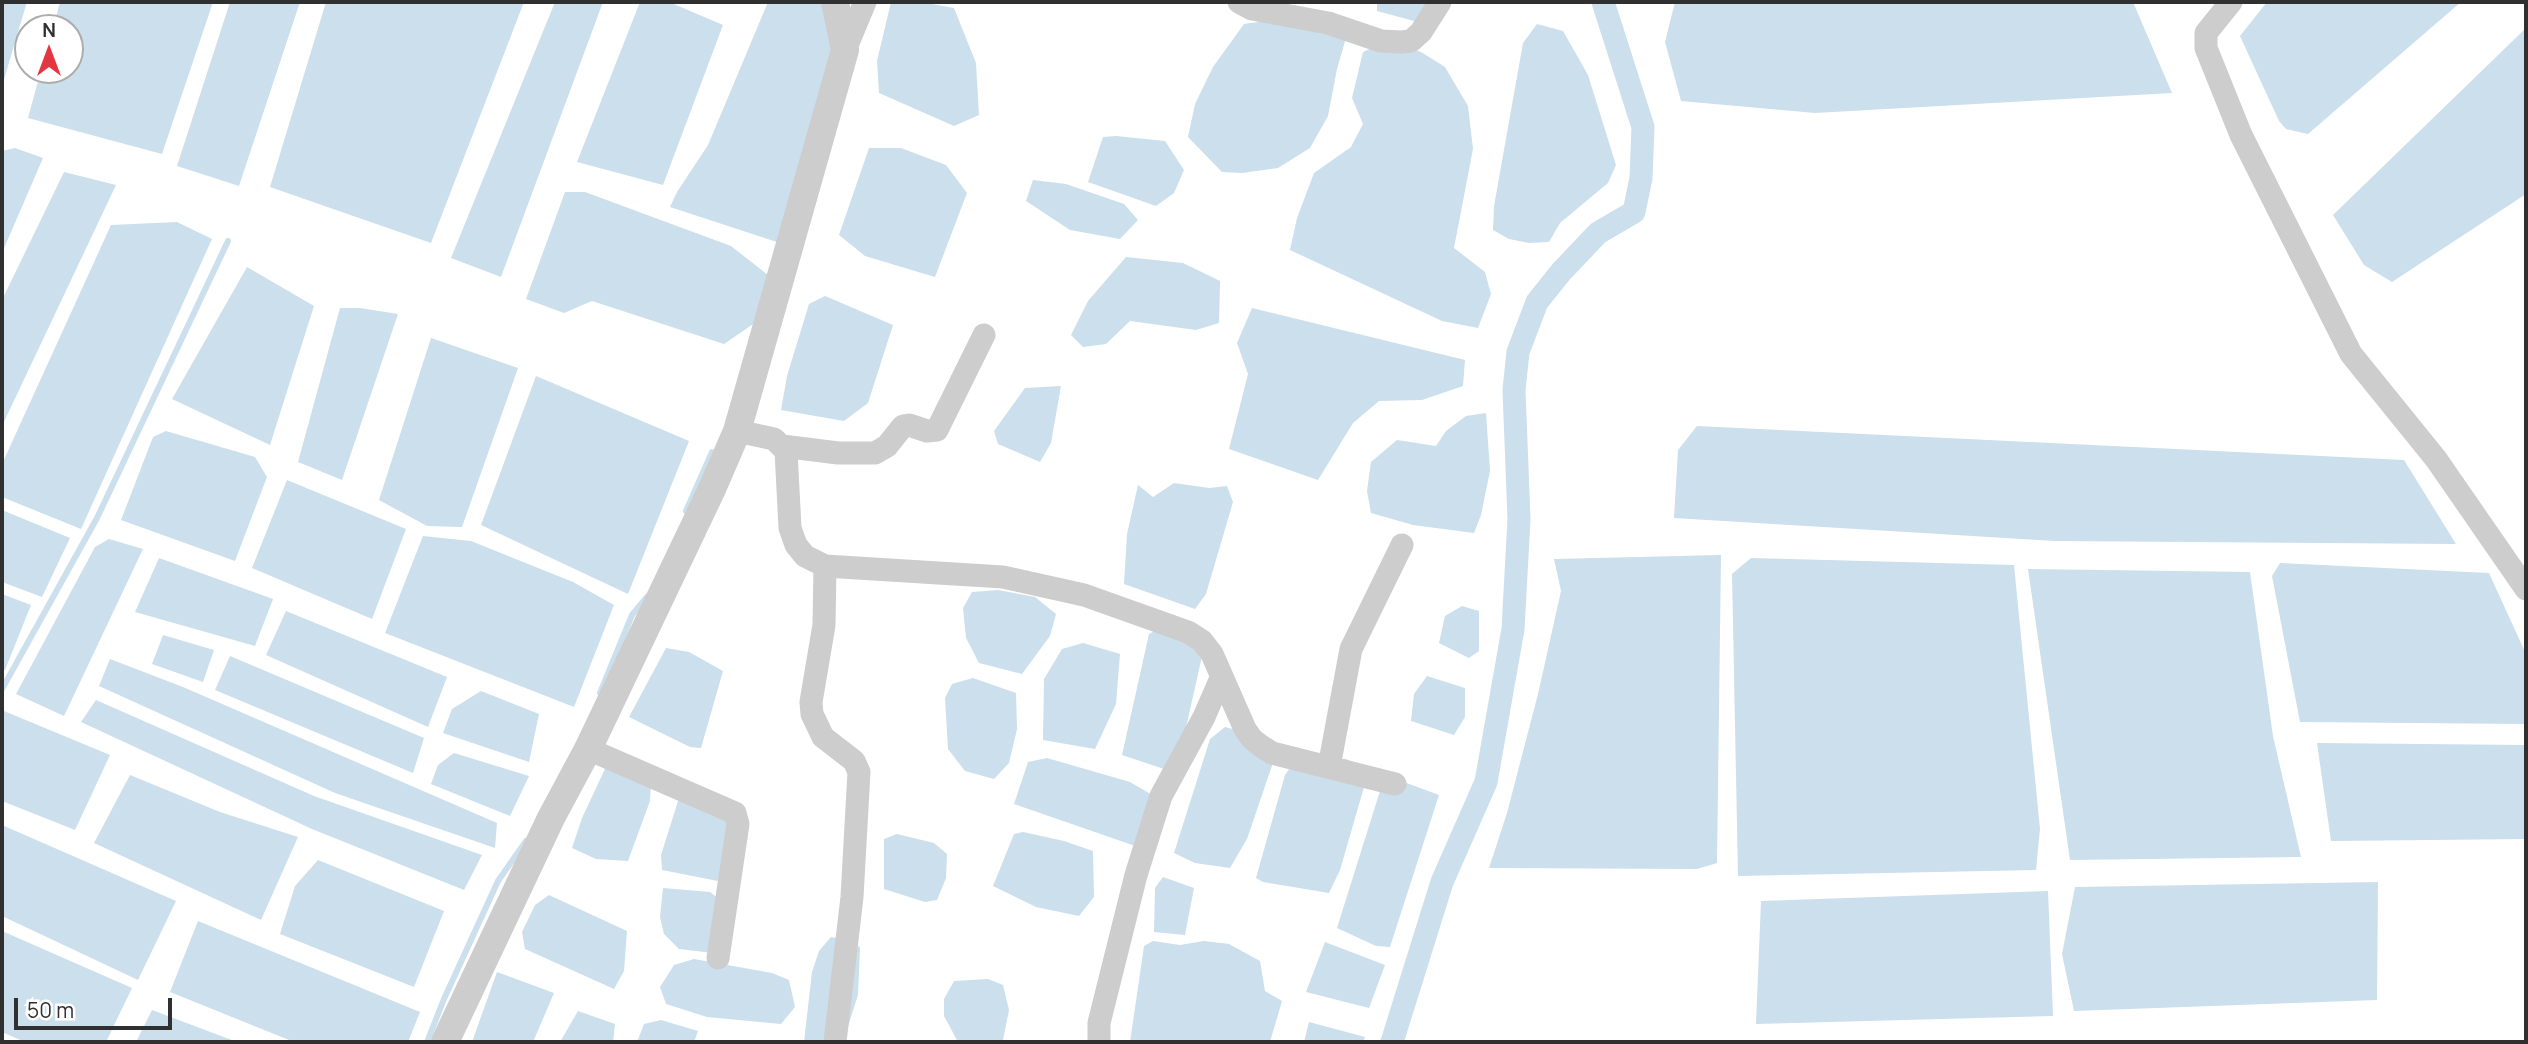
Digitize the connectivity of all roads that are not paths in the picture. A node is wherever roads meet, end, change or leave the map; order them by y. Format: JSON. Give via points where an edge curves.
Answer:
{"nodes":[{"id":1,"x":835,"y":2,"type":"edge"},
{"id":2,"x":865,"y":2,"type":"edge"},
{"id":3,"x":1239,"y":2,"type":"edge"},
{"id":4,"x":1440,"y":2,"type":"edge"},
{"id":5,"x":2231,"y":2,"type":"edge"},
{"id":6,"x":845,"y":50,"type":"junction"},
{"id":7,"x":984,"y":335,"type":"dead end"},
{"id":8,"x":737,"y":431,"type":"junction"},
{"id":9,"x":782,"y":446,"type":"junction"},
{"id":10,"x":1402,"y":545,"type":"dead end"},
{"id":11,"x":825,"y":566,"type":"junction"},
{"id":12,"x":2526,"y":589,"type":"edge"},
{"id":13,"x":1221,"y":678,"type":"junction"},
{"id":14,"x":588,"y":749,"type":"junction"},
{"id":15,"x":1329,"y":767,"type":"junction"},
{"id":16,"x":1395,"y":784,"type":"dead end"},
{"id":17,"x":718,"y":958,"type":"dead end"},
{"id":18,"x":445,"y":1042,"type":"edge"},
{"id":19,"x":835,"y":1042,"type":"edge"},
{"id":20,"x":1100,"y":1042,"type":"edge"}],
"edges":[{"from":1,"to":6,"type":"street"},
{"from":2,"to":6,"type":"street"},
{"from":3,"to":4,"type":"street","via":[[1381,41],[1401,42],[1411,41],[1421,32]]},
{"from":5,"to":12,"type":"street","via":[[2206,33],[2206,48],[2241,135],[2351,355],[2436,459]]},
{"from":6,"to":8,"type":"street"},
{"from":7,"to":9,"type":"street","via":[[937,430],[903,426],[875,453]]},
{"from":8,"to":9,"type":"street","via":[[774,439]]},
{"from":8,"to":14,"type":"street"},
{"from":9,"to":11,"type":"street","via":[[787,459],[790,528],[796,545],[804,556]]},
{"from":10,"to":15,"type":"street","via":[[1350,649]]},
{"from":11,"to":13,"type":"street","via":[[1003,578],[1084,595],[1188,632],[1212,654]]},
{"from":11,"to":19,"type":"street","via":[[824,625],[812,714],[823,737],[853,761],[859,772],[852,897]]},
{"from":13,"to":15,"type":"street","via":[[1252,739],[1272,752]]},
{"from":13,"to":20,"type":"street","via":[[1161,796],[1102,1010]]},
{"from":14,"to":17,"type":"street","via":[[735,813],[738,824]]},
{"from":14,"to":18,"type":"street"},
{"from":15,"to":16,"type":"street"}]}
